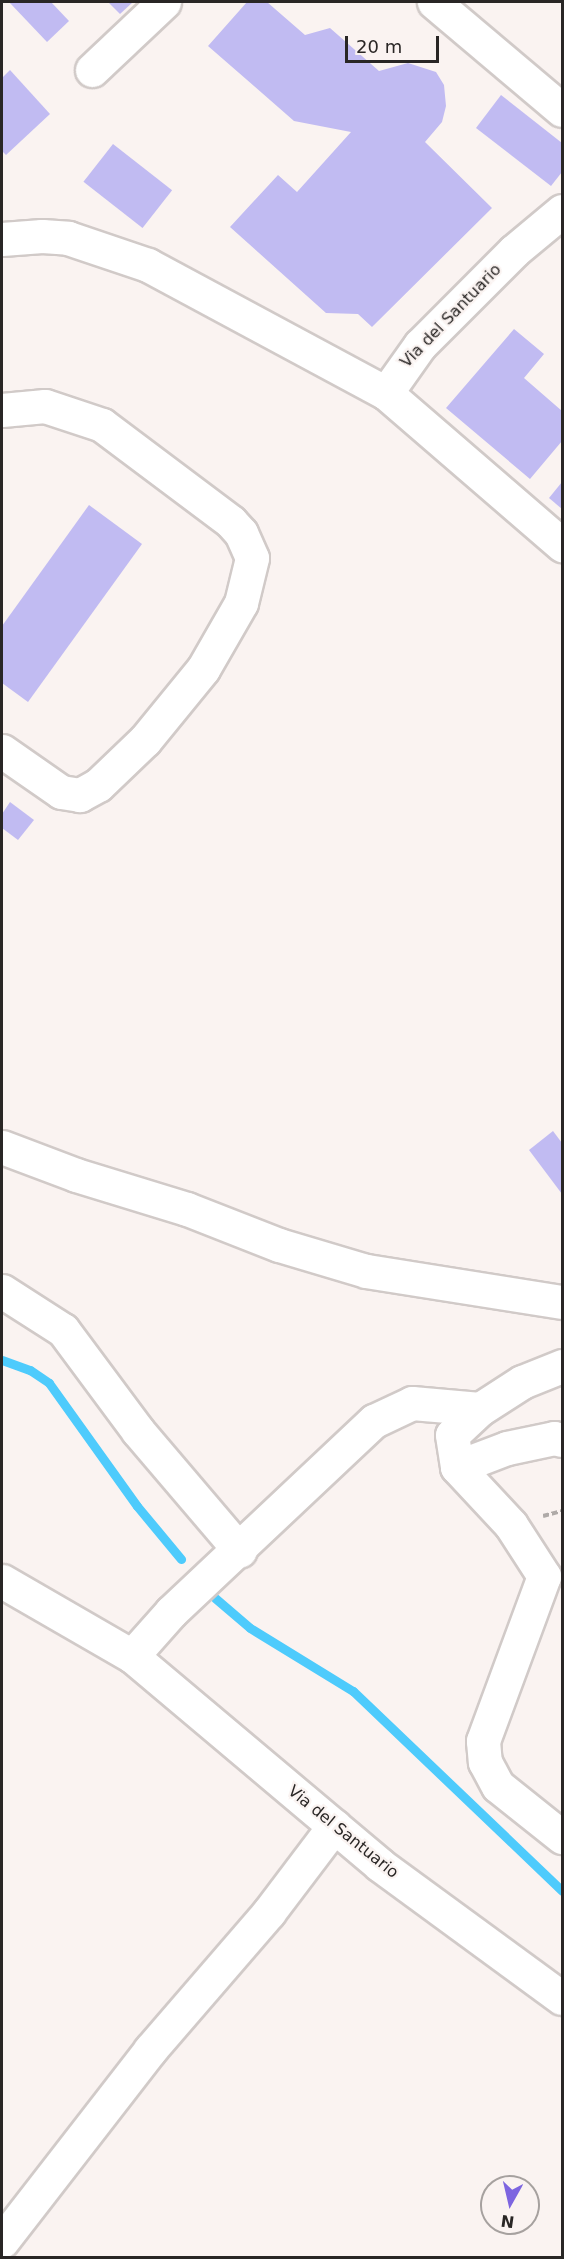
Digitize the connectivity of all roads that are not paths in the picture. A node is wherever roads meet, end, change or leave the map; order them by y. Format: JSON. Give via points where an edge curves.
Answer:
{"nodes":[{"id":1,"x":164,"y":2,"type":"edge"},
{"id":2,"x":434,"y":2,"type":"edge"},
{"id":3,"x":92,"y":70,"type":"dead end"},
{"id":4,"x":562,"y":110,"type":"edge"},
{"id":5,"x":562,"y":211,"type":"edge"},
{"id":6,"x":2,"y":239,"type":"edge"},
{"id":7,"x":386,"y":393,"type":"junction"},
{"id":8,"x":2,"y":410,"type":"edge"},
{"id":9,"x":562,"y":545,"type":"edge"},
{"id":10,"x":2,"y":751,"type":"edge"},
{"id":11,"x":2,"y":1147,"type":"edge"},
{"id":12,"x":2,"y":1291,"type":"edge"},
{"id":13,"x":562,"y":1302,"type":"edge"},
{"id":14,"x":562,"y":1366,"type":"edge"},
{"id":15,"x":480,"y":1409,"type":"junction"},
{"id":16,"x":562,"y":1440,"type":"edge"},
{"id":17,"x":457,"y":1467,"type":"junction"},
{"id":18,"x":240,"y":1551,"type":"junction"},
{"id":19,"x":2,"y":1581,"type":"edge"},
{"id":20,"x":132,"y":1656,"type":"junction"},
{"id":21,"x":334,"y":1826,"type":"junction"},
{"id":22,"x":562,"y":1836,"type":"edge"},
{"id":23,"x":562,"y":1998,"type":"edge"},
{"id":24,"x":2,"y":2241,"type":"edge"}],
"edges":[{"from":1,"to":3,"type":"main road"},
{"from":2,"to":4,"type":"main road"},
{"from":5,"to":7,"type":"main road","name":"Via del Santuario","via":[[514,251],[420,345]]},
{"from":6,"to":7,"type":"main road","via":[[68,238],[148,265]]},
{"from":7,"to":9,"type":"main road"},
{"from":8,"to":10,"type":"main road","via":[[45,406],[102,425],[231,522],[241,533],[252,558],[241,603],[203,669],[153,732],[98,785],[80,795],[61,792]]},
{"from":11,"to":13,"type":"main road","via":[[76,1175],[187,1209],[279,1245],[366,1271]]},
{"from":12,"to":18,"type":"main road","via":[[63,1330],[138,1431]]},
{"from":14,"to":15,"type":"main road","via":[[522,1382]]},
{"from":15,"to":17,"type":"main road","via":[[452,1435]]},
{"from":15,"to":18,"type":"main road","via":[[412,1402],[374,1421]]},
{"from":16,"to":17,"type":"main road","via":[[554,1438],[507,1448]]},
{"from":17,"to":22,"type":"main road","via":[[511,1525],[544,1576],[483,1741],[485,1762],[498,1786]]},
{"from":18,"to":20,"type":"main road","via":[[171,1612]]},
{"from":19,"to":20,"type":"main road","name":"Via del Santuario"},
{"from":20,"to":21,"type":"main road","name":"Via del Santuario"},
{"from":21,"to":23,"type":"main road","name":"Via del Santuario","via":[[380,1865]]},
{"from":21,"to":24,"type":"main road","via":[[269,1912],[150,2050]]}]}
